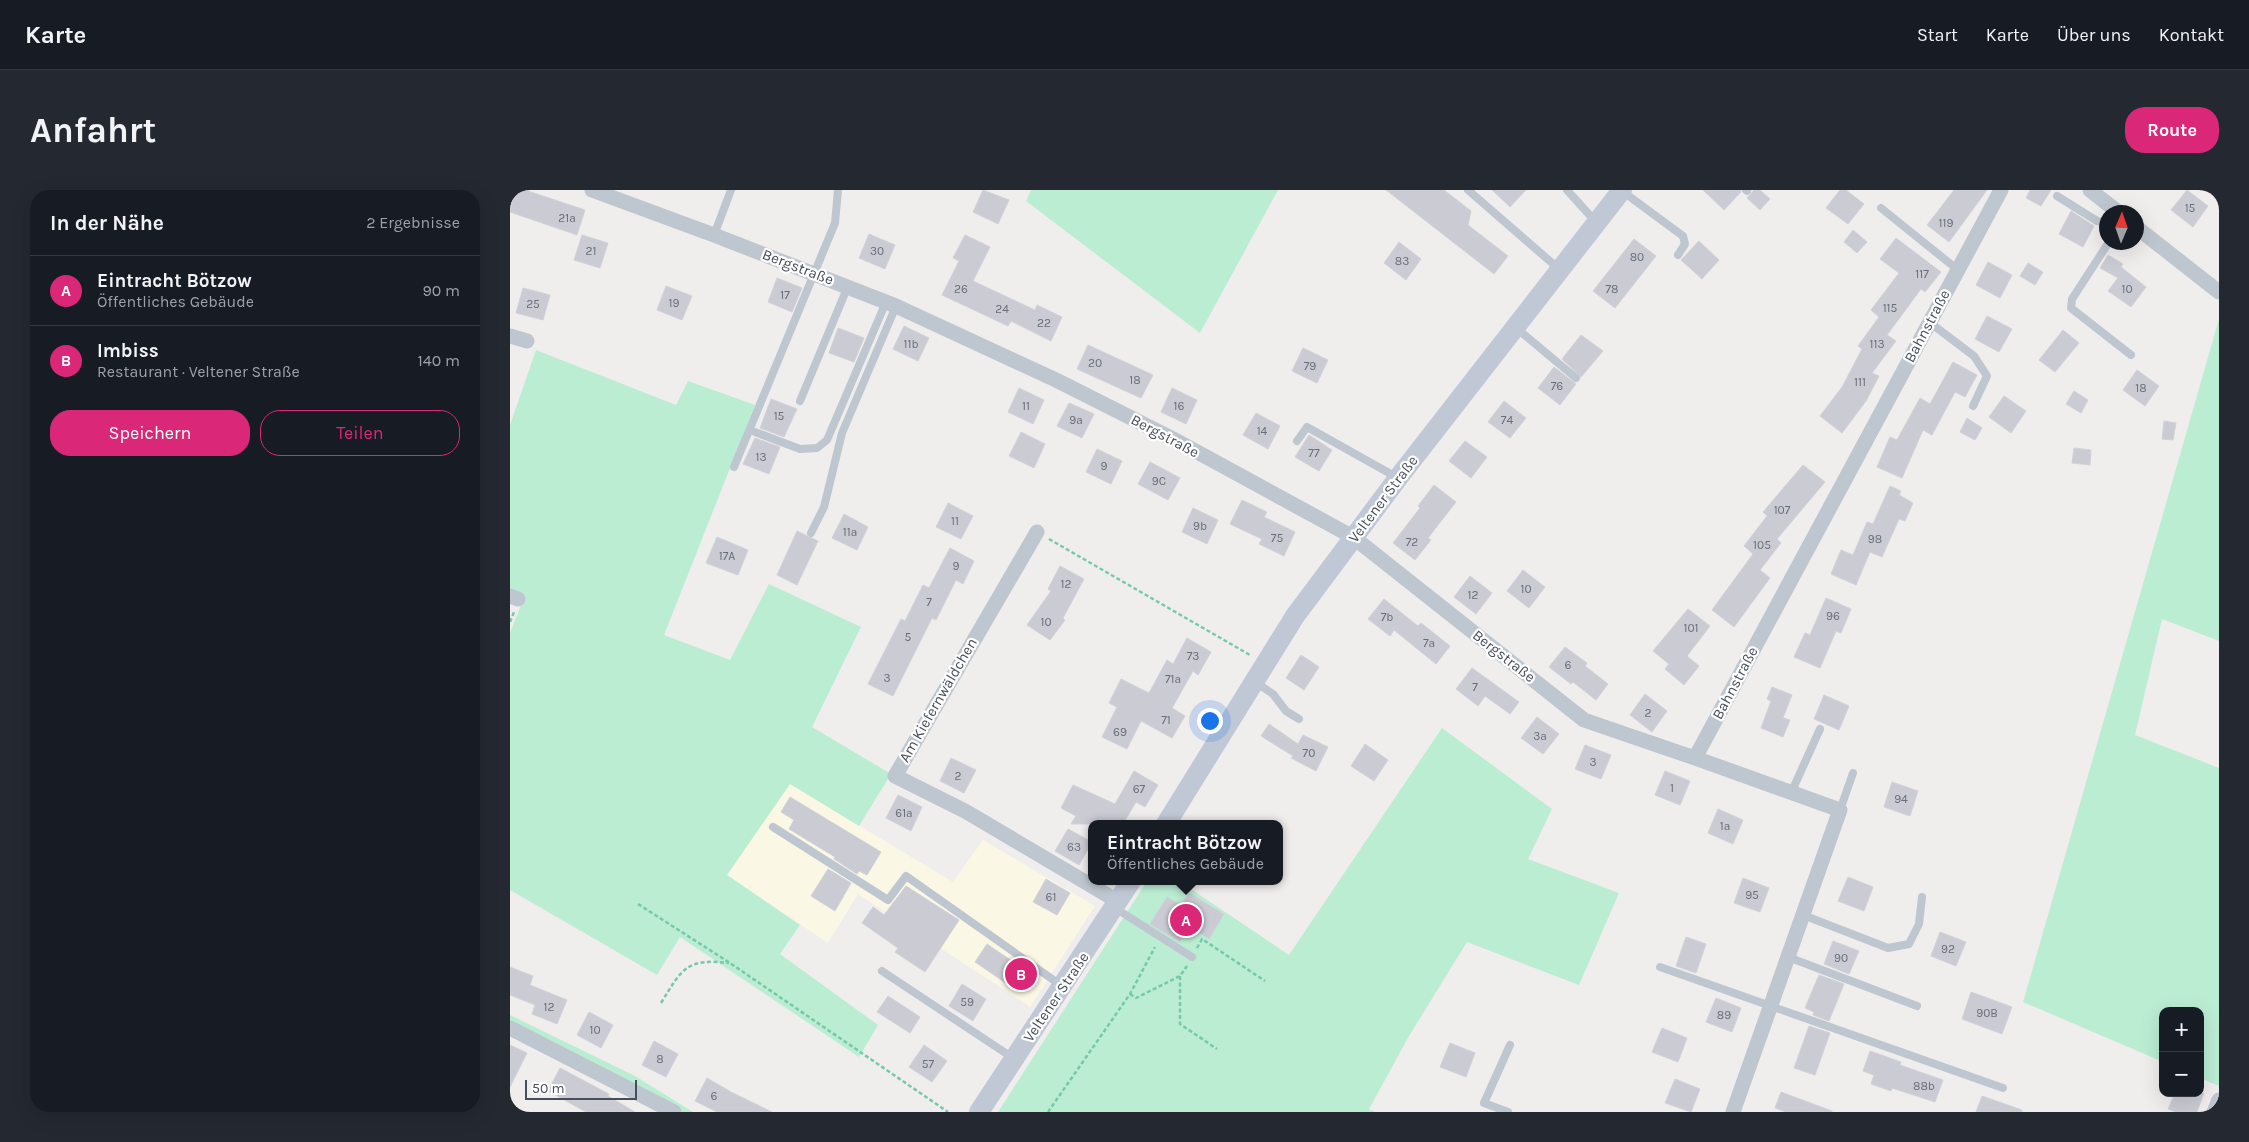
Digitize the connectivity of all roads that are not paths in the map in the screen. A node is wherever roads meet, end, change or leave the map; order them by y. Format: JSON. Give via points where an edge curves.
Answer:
{"nodes":[{"id":1,"x":731,"y":190,"type":"edge"},
{"id":2,"x":838,"y":190,"type":"edge"},
{"id":3,"x":1468,"y":190,"type":"edge"},
{"id":4,"x":1567,"y":190,"type":"edge"},
{"id":5,"x":2001,"y":190,"type":"edge"},
{"id":6,"x":2090,"y":190,"type":"edge"},
{"id":7,"x":599,"y":191,"type":"edge"},
{"id":8,"x":1622,"y":191,"type":"edge"},
{"id":9,"x":2057,"y":196,"type":"dead end"},
{"id":10,"x":2109,"y":205,"type":"edge"},
{"id":11,"x":1881,"y":208,"type":"dead end"},
{"id":12,"x":2099,"y":221,"type":"edge"},
{"id":13,"x":1597,"y":223,"type":"junction"},
{"id":14,"x":2144,"y":234,"type":"edge"},
{"id":15,"x":714,"y":235,"type":"junction"},
{"id":16,"x":2104,"y":250,"type":"edge"},
{"id":17,"x":1678,"y":255,"type":"dead end"},
{"id":18,"x":1560,"y":270,"type":"junction"},
{"id":19,"x":1958,"y":270,"type":"junction"},
{"id":20,"x":814,"y":273,"type":"junction"},
{"id":21,"x":848,"y":286,"type":"junction"},
{"id":22,"x":2219,"y":292,"type":"edge"},
{"id":23,"x":891,"y":304,"type":"junction"},
{"id":24,"x":1929,"y":322,"type":"junction"},
{"id":25,"x":1516,"y":327,"type":"junction"},
{"id":26,"x":510,"y":336,"type":"edge"},
{"id":27,"x":527,"y":341,"type":"dead end"},
{"id":28,"x":2130,"y":356,"type":"dead end"},
{"id":29,"x":1576,"y":378,"type":"dead end"},
{"id":30,"x":800,"y":401,"type":"dead end"},
{"id":31,"x":1972,"y":406,"type":"dead end"},
{"id":32,"x":755,"y":432,"type":"dead end"},
{"id":33,"x":1297,"y":441,"type":"dead end"},
{"id":34,"x":734,"y":467,"type":"dead end"},
{"id":35,"x":1398,"y":478,"type":"junction"},
{"id":36,"x":1037,"y":532,"type":"road end"},
{"id":37,"x":811,"y":533,"type":"dead end"},
{"id":38,"x":1353,"y":537,"type":"junction"},
{"id":39,"x":1253,"y":681,"type":"junction"},
{"id":40,"x":1299,"y":719,"type":"dead end"},
{"id":41,"x":1820,"y":729,"type":"dead end"},
{"id":42,"x":1695,"y":758,"type":"junction"},
{"id":43,"x":1853,"y":773,"type":"dead end"},
{"id":44,"x":1791,"y":793,"type":"junction"},
{"id":45,"x":1840,"y":810,"type":"junction"},
{"id":46,"x":1168,"y":820,"type":"edge"},
{"id":47,"x":773,"y":827,"type":"dead end"},
{"id":48,"x":1130,"y":885,"type":"edge"},
{"id":49,"x":1922,"y":898,"type":"dead end"},
{"id":50,"x":1117,"y":905,"type":"junction"},
{"id":51,"x":1803,"y":915,"type":"junction"},
{"id":52,"x":1192,"y":957,"type":"road end"},
{"id":53,"x":1788,"y":957,"type":"junction"},
{"id":54,"x":1660,"y":967,"type":"dead end"},
{"id":55,"x":882,"y":971,"type":"dead end"},
{"id":56,"x":1063,"y":987,"type":"junction"},
{"id":57,"x":1771,"y":1006,"type":"junction"},
{"id":58,"x":1918,"y":1006,"type":"dead end"},
{"id":59,"x":510,"y":1028,"type":"edge"},
{"id":60,"x":1510,"y":1045,"type":"dead end"},
{"id":61,"x":1014,"y":1060,"type":"junction"},
{"id":62,"x":2003,"y":1088,"type":"dead end"},
{"id":63,"x":2219,"y":1100,"type":"edge"},
{"id":64,"x":674,"y":1112,"type":"edge"},
{"id":65,"x":979,"y":1112,"type":"edge"},
{"id":66,"x":1508,"y":1112,"type":"edge"},
{"id":67,"x":1733,"y":1112,"type":"edge"},
{"id":68,"x":2214,"y":1112,"type":"edge"}],
"edges":[{"from":1,"to":15,"type":"lane"},
{"from":2,"to":20,"type":"lane","via":[[834,223]]},
{"from":3,"to":18,"type":"lane"},
{"from":4,"to":13,"type":"lane"},
{"from":5,"to":19,"type":"street","name":"Bahnstraße"},
{"from":6,"to":10,"type":"street"},
{"from":7,"to":15,"type":"street","name":"Bergstraße"},
{"from":8,"to":13,"type":"main road","name":"Veltener Straße"},
{"from":8,"to":17,"type":"lane","via":[[1683,236],[1685,244]]},
{"from":9,"to":12,"type":"lane"},
{"from":11,"to":19,"type":"lane"},
{"from":13,"to":18,"type":"main road","name":"Veltener Straße"},
{"from":14,"to":22,"type":"street"},
{"from":15,"to":20,"type":"street","name":"Bergstraße"},
{"from":16,"to":28,"type":"lane","via":[[2072,299],[2071,308]]},
{"from":18,"to":25,"type":"main road","name":"Veltener Straße"},
{"from":19,"to":24,"type":"street","name":"Bahnstraße"},
{"from":20,"to":21,"type":"street","name":"Bergstraße"},
{"from":20,"to":34,"type":"lane"},
{"from":21,"to":23,"type":"street","name":"Bergstraße"},
{"from":21,"to":30,"type":"lane"},
{"from":23,"to":32,"type":"lane","via":[[827,440],[817,448],[800,449]]},
{"from":23,"to":37,"type":"lane","via":[[842,433],[824,507]]},
{"from":23,"to":38,"type":"street","name":"Bergstraße","via":[[1056,380],[1177,441]]},
{"from":24,"to":31,"type":"lane","via":[[1974,356],[1987,376]]},
{"from":24,"to":42,"type":"street","name":"Bahnstraße"},
{"from":25,"to":29,"type":"lane"},
{"from":25,"to":35,"type":"main road","name":"Veltener Straße"},
{"from":26,"to":27,"type":"street"},
{"from":33,"to":35,"type":"lane","via":[[1307,427]]},
{"from":35,"to":38,"type":"main road","name":"Veltener Straße"},
{"from":36,"to":50,"type":"street","name":"Am Kiefernwäldchen","via":[[895,776],[965,811]]},
{"from":38,"to":39,"type":"main road","name":"Veltener Straße","via":[[1295,616]]},
{"from":38,"to":42,"type":"street","name":"Bergstraße","via":[[1584,720]]},
{"from":39,"to":40,"type":"lane","via":[[1273,694],[1286,710]]},
{"from":39,"to":46,"type":"main road","name":"Veltener Straße"},
{"from":41,"to":44,"type":"lane"},
{"from":42,"to":44,"type":"street"},
{"from":43,"to":45,"type":"lane"},
{"from":44,"to":45,"type":"street"},
{"from":45,"to":51,"type":"street"},
{"from":47,"to":56,"type":"lane","via":[[888,900],[906,876]]},
{"from":48,"to":50,"type":"main road","name":"Veltener Straße"},
{"from":49,"to":51,"type":"lane","via":[[1919,924],[1909,944],[1888,948]]},
{"from":50,"to":52,"type":"lane"},
{"from":50,"to":56,"type":"main road","name":"Veltener Straße"},
{"from":51,"to":53,"type":"street"},
{"from":53,"to":57,"type":"street"},
{"from":53,"to":58,"type":"lane"},
{"from":54,"to":57,"type":"lane"},
{"from":55,"to":61,"type":"lane"},
{"from":56,"to":61,"type":"main road","name":"Veltener Straße"},
{"from":57,"to":62,"type":"lane"},
{"from":57,"to":67,"type":"street"},
{"from":59,"to":64,"type":"street"},
{"from":60,"to":66,"type":"lane","via":[[1484,1103]]},
{"from":61,"to":65,"type":"main road","name":"Veltener Straße"},
{"from":63,"to":68,"type":"street"}]}
